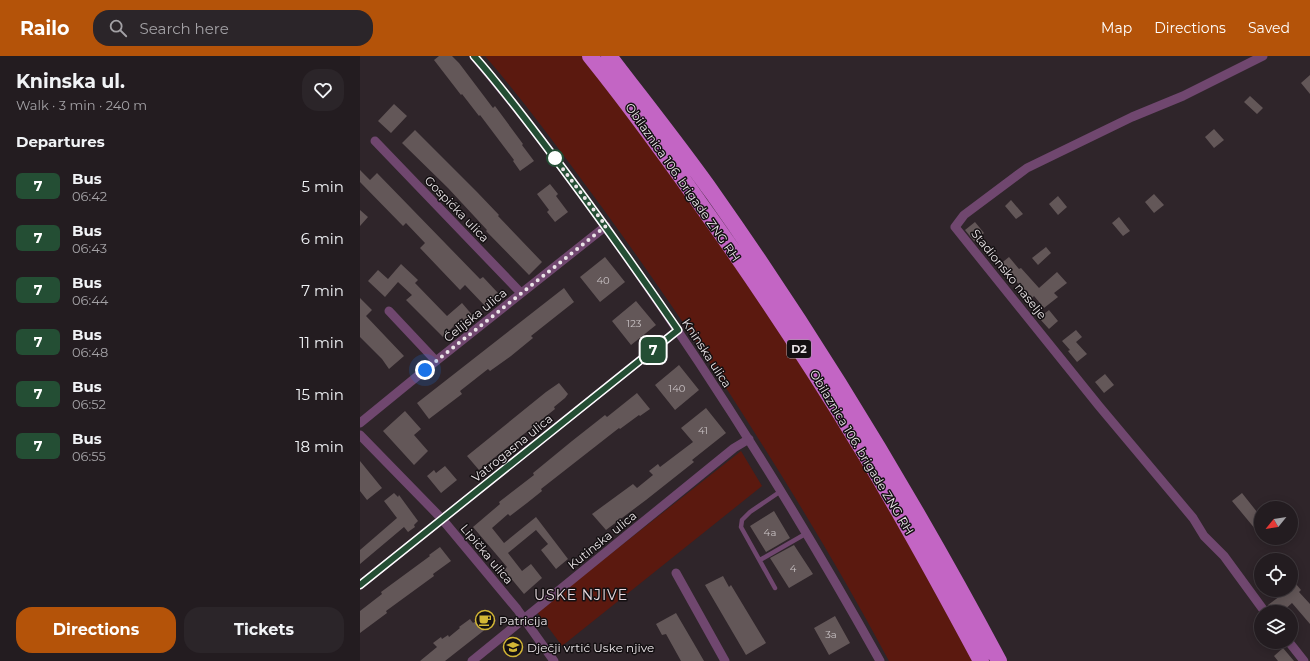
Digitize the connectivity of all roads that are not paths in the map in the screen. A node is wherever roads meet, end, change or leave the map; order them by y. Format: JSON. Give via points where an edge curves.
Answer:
{"nodes":[{"id":1,"x":474,"y":56,"type":"edge"},
{"id":2,"x":590,"y":56,"type":"edge"},
{"id":3,"x":609,"y":56,"type":"edge"},
{"id":4,"x":1263,"y":56,"type":"edge"},
{"id":5,"x":375,"y":141,"type":"dead end"},
{"id":6,"x":606,"y":226,"type":"junction"},
{"id":7,"x":521,"y":293,"type":"junction"},
{"id":8,"x":389,"y":312,"type":"dead end"},
{"id":9,"x":678,"y":330,"type":"junction"},
{"id":10,"x":436,"y":361,"type":"junction"},
{"id":11,"x":360,"y":423,"type":"edge"},
{"id":12,"x":360,"y":435,"type":"edge"},
{"id":13,"x":749,"y":439,"type":"junction"},
{"id":14,"x":781,"y":490,"type":"junction"},
{"id":15,"x":442,"y":519,"type":"junction"},
{"id":16,"x":807,"y":533,"type":"junction"},
{"id":17,"x":760,"y":560,"type":"junction"},
{"id":18,"x":676,"y":573,"type":"dead end"},
{"id":19,"x":360,"y":585,"type":"edge"},
{"id":20,"x":776,"y":588,"type":"dead end"},
{"id":21,"x":1260,"y":605,"type":"edge"},
{"id":22,"x":524,"y":618,"type":"junction"},
{"id":23,"x":1295,"y":649,"type":"edge"},
{"id":24,"x":553,"y":660,"type":"edge"},
{"id":25,"x":472,"y":661,"type":"edge"},
{"id":26,"x":725,"y":661,"type":"edge"},
{"id":27,"x":880,"y":661,"type":"edge"},
{"id":28,"x":981,"y":661,"type":"edge"},
{"id":29,"x":999,"y":661,"type":"edge"},
{"id":30,"x":1304,"y":661,"type":"edge"}],
"edges":[{"from":1,"to":6,"type":"street","name":"Kninska ulica"},
{"from":2,"to":28,"type":"highway","name":"Obilaznica 106. brigade ZNG RH","number":"D2","via":[[684,180],[783,323],[914,537]]},
{"from":3,"to":29,"type":"highway","name":"Obilaznica 106. brigade ZNG RH","number":"D2","via":[[713,194],[836,378],[906,492]]},
{"from":4,"to":21,"type":"street","name":"Stadionsko naselje","via":[[1026,168],[964,215],[955,227],[1193,518],[1204,536],[1224,556]]},
{"from":5,"to":7,"type":"street","name":"Gospićka ulica"},
{"from":6,"to":7,"type":"street","name":"Ćelijska ulica"},
{"from":6,"to":9,"type":"street","name":"Kninska ulica"},
{"from":7,"to":10,"type":"street","name":"Ćelijska ulica"},
{"from":8,"to":10,"type":"street"},
{"from":9,"to":13,"type":"street","name":"Kninska ulica"},
{"from":9,"to":15,"type":"street","name":"Vatrogasna ulica"},
{"from":10,"to":11,"type":"street","name":"Ćelijska ulica"},
{"from":12,"to":15,"type":"street","name":"Lipička ulica"},
{"from":13,"to":14,"type":"street","name":"Kninska ulica"},
{"from":13,"to":22,"type":"street","name":"Kutinska ulica","via":[[734,448]]},
{"from":14,"to":16,"type":"street","name":"Kninska ulica"},
{"from":14,"to":17,"type":"lane","via":[[742,520],[740,527]]},
{"from":15,"to":19,"type":"street","name":"Vatrogasna ulica"},
{"from":15,"to":22,"type":"street","name":"Lipička ulica"},
{"from":16,"to":17,"type":"lane"},
{"from":16,"to":27,"type":"street","name":"Kninska ulica"},
{"from":17,"to":20,"type":"lane"},
{"from":18,"to":26,"type":"street"},
{"from":22,"to":24,"type":"street","name":"Lipička ulica"},
{"from":22,"to":25,"type":"street","name":"Kutinska ulica"},
{"from":23,"to":30,"type":"street"}]}
